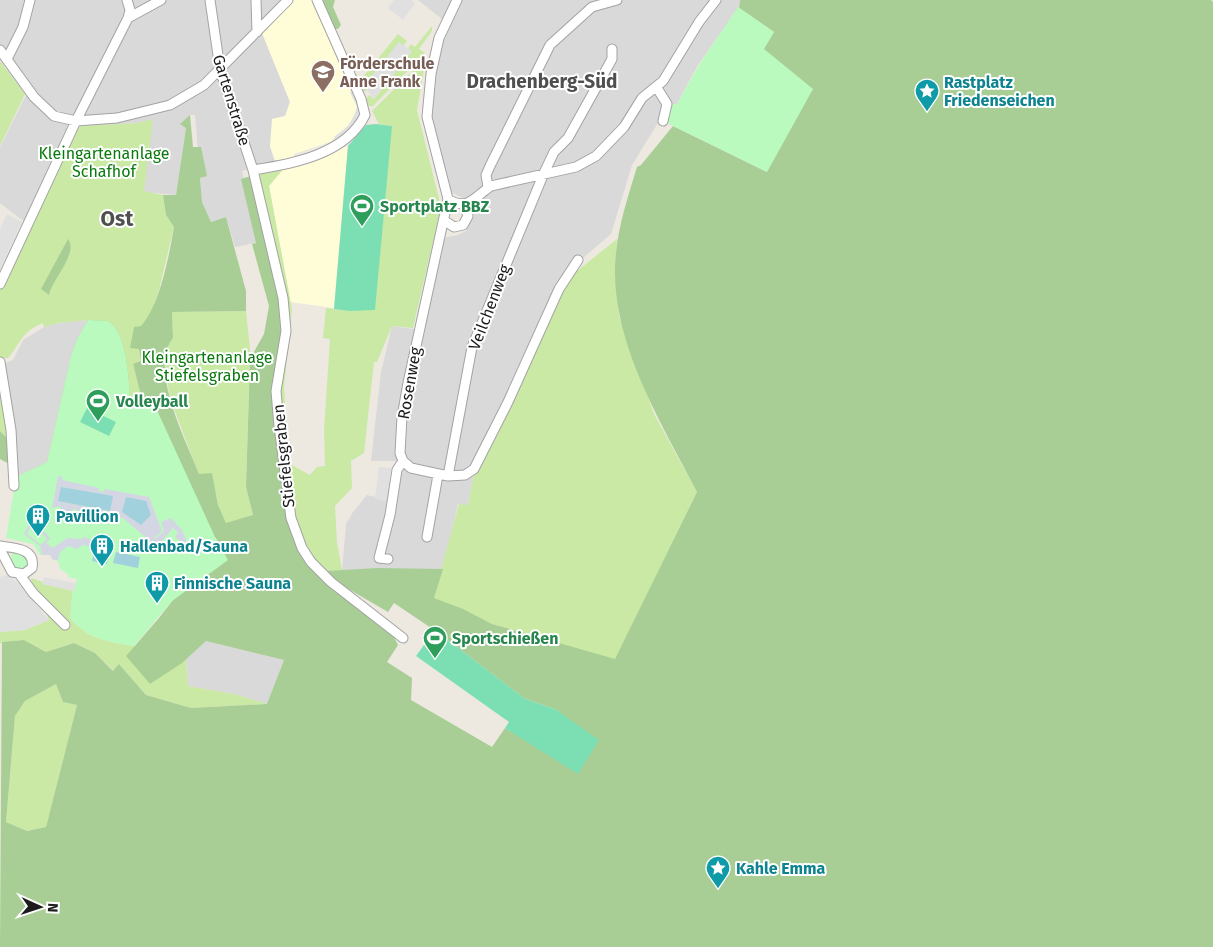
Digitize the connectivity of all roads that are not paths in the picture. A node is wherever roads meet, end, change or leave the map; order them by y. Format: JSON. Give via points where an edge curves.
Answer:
{"nodes":[{"id":1,"x":30,"y":0,"type":"edge"},
{"id":2,"x":127,"y":0,"type":"edge"},
{"id":3,"x":161,"y":0,"type":"edge"},
{"id":4,"x":210,"y":0,"type":"edge"},
{"id":5,"x":256,"y":0,"type":"edge"},
{"id":6,"x":288,"y":0,"type":"edge"},
{"id":7,"x":316,"y":0,"type":"edge"},
{"id":8,"x":457,"y":0,"type":"edge"},
{"id":9,"x":617,"y":0,"type":"edge"},
{"id":10,"x":716,"y":0,"type":"edge"},
{"id":11,"x":128,"y":18,"type":"junction"},
{"id":12,"x":257,"y":32,"type":"junction"},
{"id":13,"x":0,"y":50,"type":"edge"},
{"id":14,"x":612,"y":50,"type":"dead end"},
{"id":15,"x":7,"y":59,"type":"junction"},
{"id":16,"x":220,"y":69,"type":"junction"},
{"id":17,"x":657,"y":88,"type":"junction"},
{"id":18,"x":76,"y":121,"type":"junction"},
{"id":19,"x":663,"y":121,"type":"dead end"},
{"id":20,"x":253,"y":170,"type":"junction"},
{"id":21,"x":544,"y":173,"type":"junction"},
{"id":22,"x":488,"y":188,"type":"junction"},
{"id":23,"x":448,"y":199,"type":"junction"},
{"id":24,"x":464,"y":205,"type":"junction"},
{"id":25,"x":444,"y":221,"type":"junction"},
{"id":26,"x":578,"y":260,"type":"dead end"},
{"id":27,"x":0,"y":284,"type":"edge"},
{"id":28,"x":0,"y":362,"type":"edge"},
{"id":29,"x":403,"y":461,"type":"junction"},
{"id":30,"x":438,"y":476,"type":"junction"},
{"id":31,"x":448,"y":476,"type":"junction"},
{"id":32,"x":14,"y":486,"type":"dead end"},
{"id":33,"x":427,"y":537,"type":"dead end"},
{"id":34,"x":0,"y":548,"type":"edge"},
{"id":35,"x":388,"y":559,"type":"dead end"},
{"id":36,"x":20,"y":575,"type":"junction"},
{"id":37,"x":65,"y":625,"type":"dead end"},
{"id":38,"x":403,"y":638,"type":"dead end"}],
"edges":[{"from":1,"to":15,"type":"street","via":[[23,27]]},
{"from":2,"to":11,"type":"street"},
{"from":3,"to":11,"type":"street"},
{"from":4,"to":16,"type":"street","name":"Gartenstraße"},
{"from":5,"to":12,"type":"street"},
{"from":6,"to":12,"type":"street"},
{"from":7,"to":20,"type":"street","via":[[365,115],[354,133],[332,148],[274,167]]},
{"from":8,"to":23,"type":"street","via":[[436,47],[427,117]]},
{"from":9,"to":22,"type":"street","via":[[592,7],[550,45],[486,175]]},
{"from":10,"to":17,"type":"street"},
{"from":11,"to":18,"type":"street"},
{"from":12,"to":16,"type":"street"},
{"from":13,"to":15,"type":"street"},
{"from":14,"to":21,"type":"street","name":"Veilchenweg","via":[[612,59],[568,138],[554,152]]},
{"from":15,"to":18,"type":"street","via":[[45,109],[54,116]]},
{"from":16,"to":18,"type":"street","via":[[204,85],[170,105],[109,120]]},
{"from":16,"to":20,"type":"street","name":"Gartenstraße"},
{"from":17,"to":19,"type":"street","via":[[667,104]]},
{"from":17,"to":21,"type":"street","via":[[642,98],[624,127],[596,156],[576,168]]},
{"from":18,"to":27,"type":"street"},
{"from":20,"to":38,"type":"street","name":"Stiefelsgraben","via":[[278,273],[286,331],[276,390],[291,518],[311,562],[331,582]]},
{"from":21,"to":22,"type":"street"},
{"from":21,"to":31,"type":"street","name":"Veilchenweg","via":[[472,347]]},
{"from":22,"to":24,"type":"street","via":[[474,201]]},
{"from":23,"to":24,"type":"street"},
{"from":23,"to":25,"type":"street","name":"Rosenweg"},
{"from":24,"to":25,"type":"street","via":[[468,216],[462,225],[454,227]]},
{"from":25,"to":29,"type":"street","name":"Rosenweg","via":[[404,405],[400,453]]},
{"from":26,"to":31,"type":"street","via":[[559,289],[474,469],[465,476]]},
{"from":28,"to":32,"type":"street","via":[[10,422]]},
{"from":29,"to":30,"type":"street","via":[[412,468]]},
{"from":29,"to":35,"type":"street","name":"Rosenweg","via":[[397,470],[380,558]]},
{"from":30,"to":31,"type":"street"},
{"from":30,"to":33,"type":"street"},
{"from":34,"to":36,"type":"street","via":[[10,569]]},
{"from":34,"to":36,"type":"street","via":[[23,550],[30,554],[32,568]]},
{"from":36,"to":37,"type":"street"}]}
